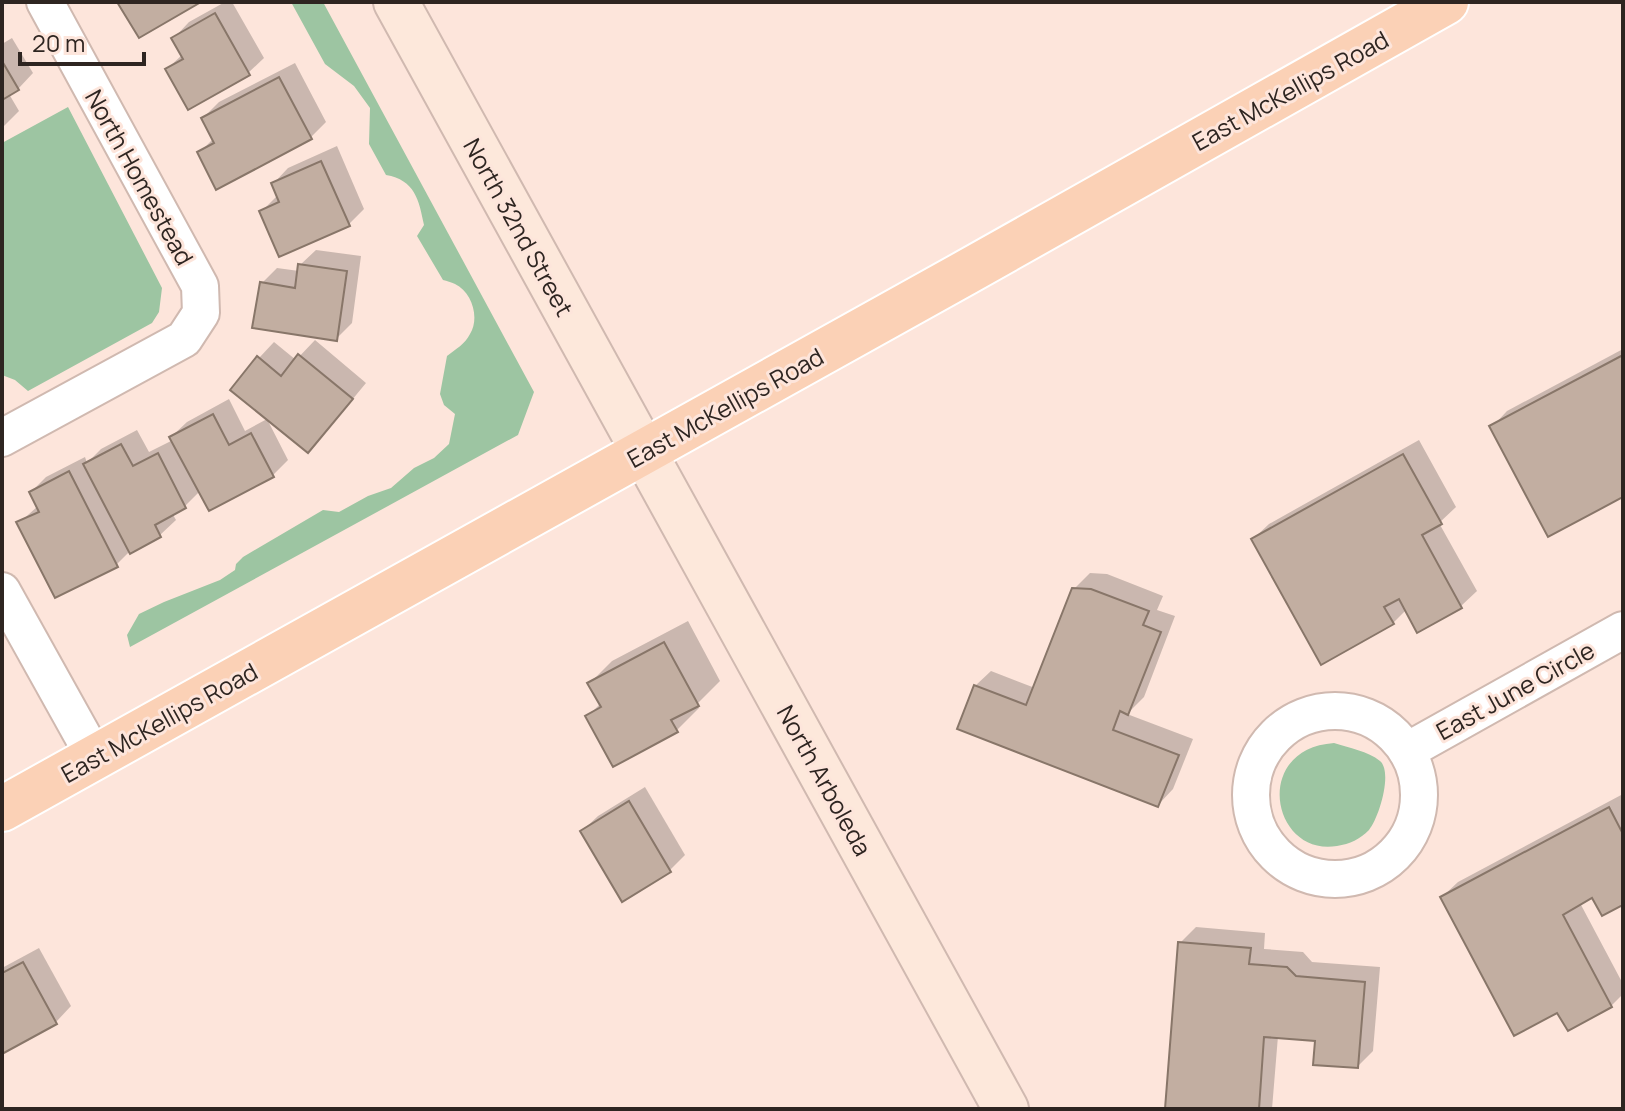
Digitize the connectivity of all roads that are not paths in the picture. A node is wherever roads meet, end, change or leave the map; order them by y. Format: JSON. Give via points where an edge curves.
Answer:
{"nodes":[{"id":1,"x":45,"y":2,"type":"edge"},
{"id":2,"x":396,"y":2,"type":"edge"},
{"id":3,"x":1446,"y":2,"type":"edge"},
{"id":4,"x":2,"y":438,"type":"edge"},
{"id":5,"x":643,"y":452,"type":"junction"},
{"id":6,"x":2,"y":591,"type":"edge"},
{"id":7,"x":1623,"y":630,"type":"edge"},
{"id":8,"x":1407,"y":751,"type":"junction"},
{"id":9,"x":95,"y":758,"type":"junction"},
{"id":10,"x":2,"y":809,"type":"edge"},
{"id":11,"x":1006,"y":1109,"type":"edge"}],
"edges":[{"from":1,"to":4,"type":"street","name":"North Homestead","via":[[200,286],[201,313],[184,339]]},
{"from":2,"to":5,"type":"street","name":"North 32nd Street"},
{"from":3,"to":5,"type":"main road","name":"East McKellips Road"},
{"from":5,"to":9,"type":"main road","name":"East McKellips Road"},
{"from":5,"to":11,"type":"street","name":"North Arboleda"},
{"from":6,"to":9,"type":"street"},
{"from":7,"to":8,"type":"street","name":"East June Circle"},
{"from":8,"to":8,"type":"street","via":[[1385,727],[1362,715],[1336,711],[1288,726],[1269,743],[1256,766],[1251,791],[1264,841],[1282,861],[1332,880],[1384,865],[1416,822],[1420,795]]},
{"from":9,"to":10,"type":"main road","name":"East McKellips Road"}]}
